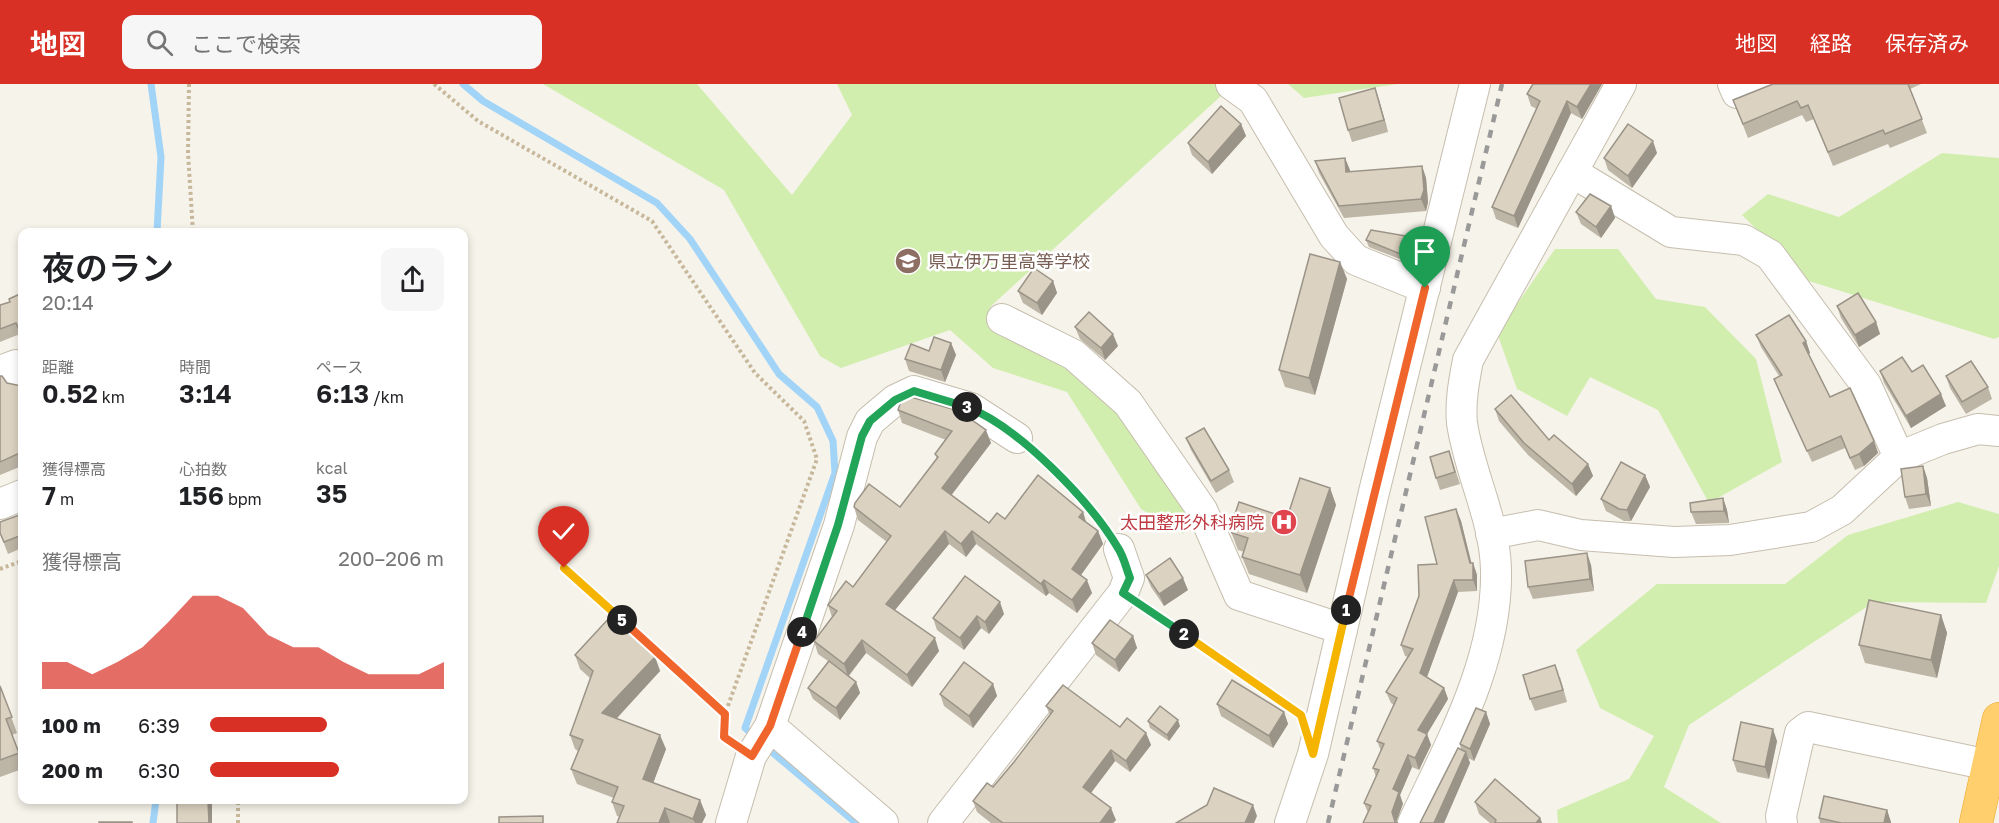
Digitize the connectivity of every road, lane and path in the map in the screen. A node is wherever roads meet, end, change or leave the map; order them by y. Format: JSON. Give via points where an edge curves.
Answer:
{"nodes":[{"id":1,"x":189,"y":84,"type":"edge"},
{"id":2,"x":434,"y":84,"type":"edge"},
{"id":3,"x":1231,"y":84,"type":"edge"},
{"id":4,"x":1475,"y":84,"type":"edge"},
{"id":5,"x":1621,"y":84,"type":"edge"},
{"id":6,"x":1733,"y":84,"type":"edge"},
{"id":7,"x":1760,"y":84,"type":"edge"},
{"id":8,"x":1572,"y":172,"type":"junction"},
{"id":9,"x":194,"y":228,"type":"edge"},
{"id":10,"x":1425,"y":288,"type":"junction"},
{"id":11,"x":1002,"y":320,"type":"dead end"},
{"id":12,"x":18,"y":370,"type":"edge"},
{"id":13,"x":0,"y":371,"type":"edge"},
{"id":14,"x":1997,"y":430,"type":"edge"},
{"id":15,"x":1017,"y":438,"type":"joint"},
{"id":16,"x":1899,"y":457,"type":"junction"},
{"id":17,"x":18,"y":497,"type":"edge"},
{"id":18,"x":0,"y":504,"type":"edge"},
{"id":19,"x":1491,"y":534,"type":"junction"},
{"id":20,"x":1119,"y":549,"type":"joint"},
{"id":21,"x":18,"y":562,"type":"edge"},
{"id":22,"x":564,"y":568,"type":"dead end"},
{"id":23,"x":0,"y":569,"type":"edge"},
{"id":24,"x":1123,"y":593,"type":"junction"},
{"id":25,"x":1342,"y":629,"type":"junction"},
{"id":26,"x":725,"y":714,"type":"junction"},
{"id":27,"x":1301,"y":715,"type":"dead end"},
{"id":28,"x":1999,"y":718,"type":"edge"},
{"id":29,"x":770,"y":726,"type":"junction"},
{"id":30,"x":752,"y":756,"type":"junction"},
{"id":31,"x":1994,"y":766,"type":"edge"},
{"id":32,"x":238,"y":804,"type":"edge"},
{"id":33,"x":238,"y":823,"type":"edge"},
{"id":34,"x":731,"y":823,"type":"edge"},
{"id":35,"x":883,"y":823,"type":"edge"},
{"id":36,"x":943,"y":823,"type":"edge"},
{"id":37,"x":1290,"y":823,"type":"edge"},
{"id":38,"x":1413,"y":823,"type":"edge"},
{"id":39,"x":1782,"y":823,"type":"edge"},
{"id":40,"x":1976,"y":823,"type":"edge"}],
"edges":[{"from":1,"to":9,"type":"path","via":[[188,153]]},
{"from":2,"to":26,"type":"path","via":[[478,121],[652,221],[755,373],[804,421],[818,459]]},
{"from":3,"to":10,"type":"street","via":[[1253,100],[1334,236],[1356,260]]},
{"from":4,"to":10,"type":"street"},
{"from":5,"to":8,"type":"street"},
{"from":6,"to":7,"type":"street","via":[[1737,93]]},
{"from":8,"to":16,"type":"street","via":[[1671,232],[1744,240],[1770,255],[1866,385]]},
{"from":8,"to":19,"type":"street","via":[[1468,360],[1462,389],[1462,423]]},
{"from":10,"to":25,"type":"street"},
{"from":11,"to":25,"type":"street","via":[[1074,355],[1128,403],[1202,510],[1239,595]]},
{"from":12,"to":13,"type":"street","via":[[16,364]]},
{"from":14,"to":16,"type":"street","via":[[1978,429]]},
{"from":15,"to":20,"type":"path","via":[[1081,496]]},
{"from":15,"to":29,"type":"street","via":[[970,408],[914,391],[895,400],[870,421]]},
{"from":16,"to":19,"type":"street","via":[[1842,510],[1811,527],[1730,540],[1674,542],[1581,535],[1538,525]]},
{"from":17,"to":18,"type":"street"},
{"from":19,"to":38,"type":"street","via":[[1496,569],[1493,614],[1483,664]]},
{"from":20,"to":24,"type":"street","via":[[1130,578]]},
{"from":21,"to":23,"type":"path"},
{"from":22,"to":26,"type":"path"},
{"from":24,"to":27,"type":"path"},
{"from":24,"to":36,"type":"street"},
{"from":25,"to":37,"type":"street","via":[[1313,754]]},
{"from":26,"to":30,"type":"path","via":[[724,737]]},
{"from":28,"to":31,"type":"highway"},
{"from":29,"to":30,"type":"street"},
{"from":29,"to":35,"type":"street"},
{"from":30,"to":34,"type":"street"},
{"from":31,"to":39,"type":"street","via":[[1808,727],[1800,733]]},
{"from":31,"to":40,"type":"highway"},
{"from":32,"to":33,"type":"path"}]}
